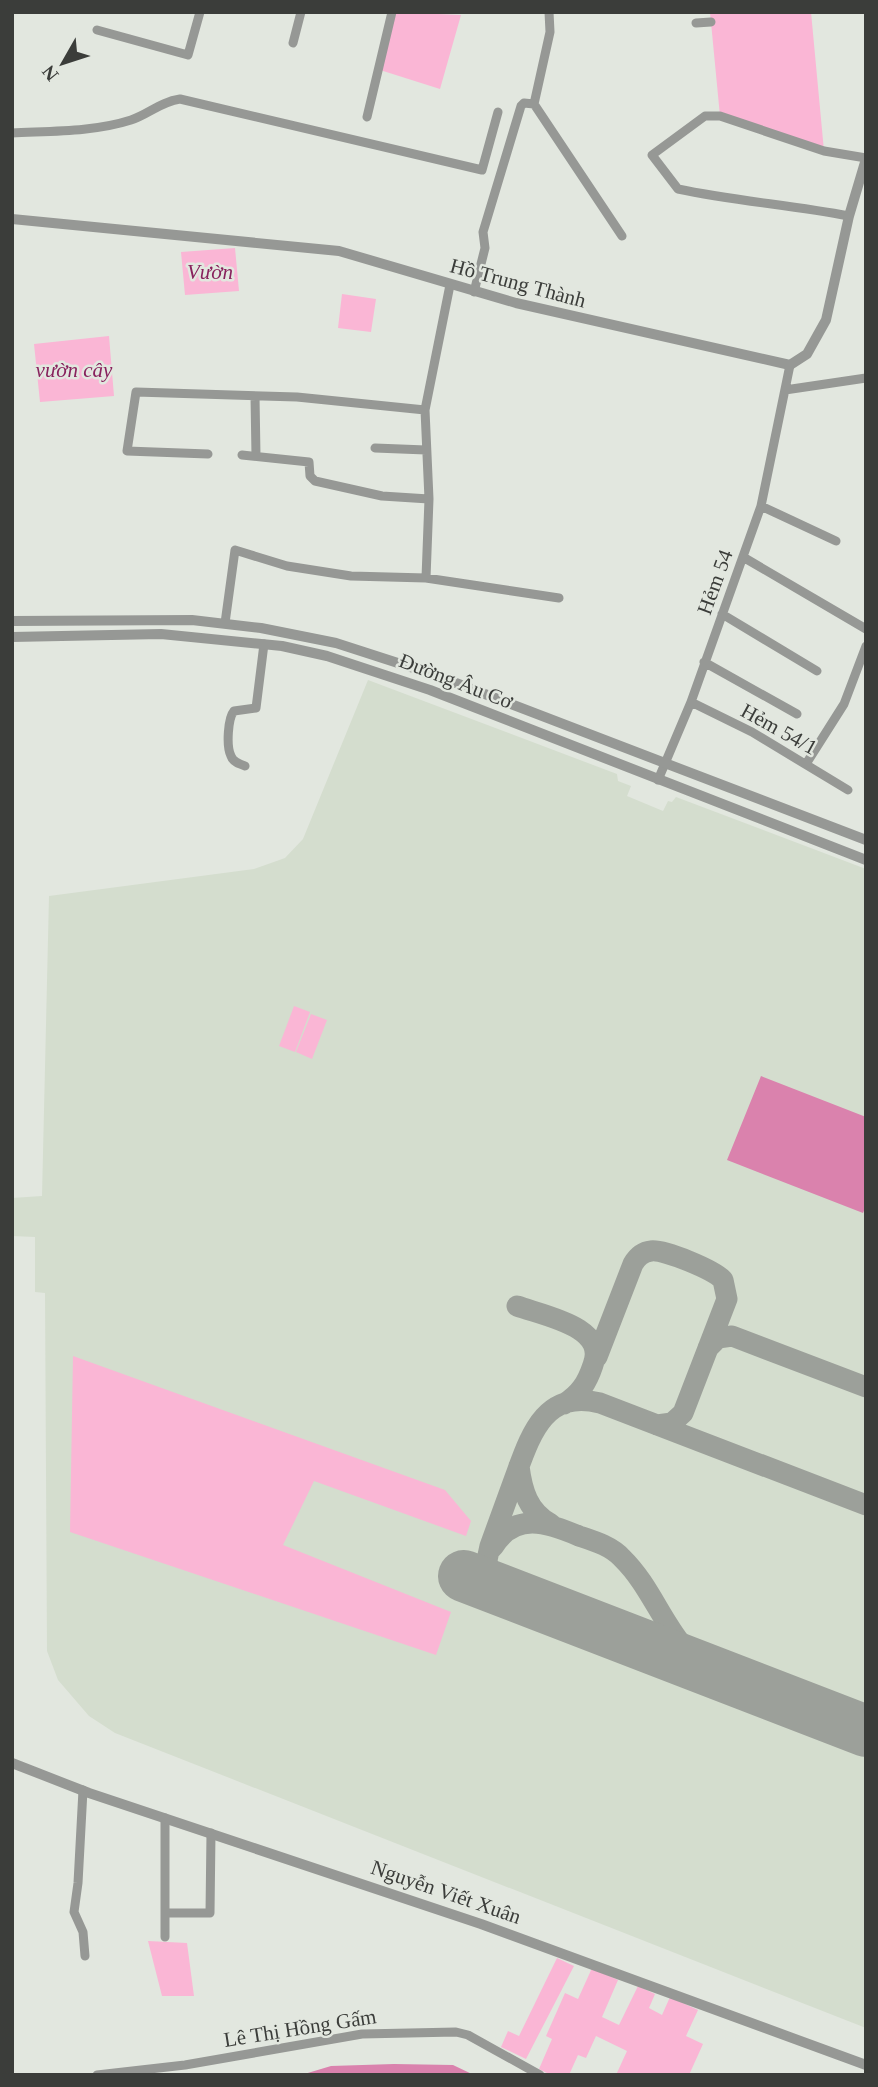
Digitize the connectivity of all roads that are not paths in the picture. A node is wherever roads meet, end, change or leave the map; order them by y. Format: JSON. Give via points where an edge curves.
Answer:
{"nodes":[{"id":1,"x":200,"y":12,"type":"edge"},
{"id":2,"x":301,"y":12,"type":"edge"},
{"id":3,"x":392,"y":12,"type":"edge"},
{"id":4,"x":549,"y":12,"type":"edge"},
{"id":5,"x":711,"y":22,"type":"dead end"},
{"id":6,"x":696,"y":23,"type":"dead end"},
{"id":7,"x":97,"y":30,"type":"dead end"},
{"id":8,"x":293,"y":43,"type":"dead end"},
{"id":9,"x":534,"y":104,"type":"junction"},
{"id":10,"x":498,"y":112,"type":"dead end"},
{"id":11,"x":367,"y":117,"type":"dead end"},
{"id":12,"x":12,"y":133,"type":"edge"},
{"id":13,"x":866,"y":158,"type":"edge"},
{"id":14,"x":849,"y":216,"type":"junction"},
{"id":15,"x":12,"y":219,"type":"edge"},
{"id":16,"x":622,"y":236,"type":"dead end"},
{"id":17,"x":450,"y":285,"type":"junction"},
{"id":18,"x":474,"y":292,"type":"junction"},
{"id":19,"x":790,"y":365,"type":"junction"},
{"id":20,"x":866,"y":379,"type":"edge"},
{"id":21,"x":785,"y":390,"type":"junction"},
{"id":22,"x":255,"y":396,"type":"junction"},
{"id":23,"x":425,"y":410,"type":"junction"},
{"id":24,"x":375,"y":447,"type":"dead end"},
{"id":25,"x":426,"y":450,"type":"junction"},
{"id":26,"x":208,"y":454,"type":"dead end"},
{"id":27,"x":242,"y":455,"type":"dead end"},
{"id":28,"x":256,"y":456,"type":"junction"},
{"id":29,"x":429,"y":499,"type":"junction"},
{"id":30,"x":761,"y":506,"type":"junction"},
{"id":31,"x":836,"y":541,"type":"dead end"},
{"id":32,"x":743,"y":557,"type":"junction"},
{"id":33,"x":426,"y":578,"type":"junction"},
{"id":34,"x":559,"y":598,"type":"dead end"},
{"id":35,"x":722,"y":614,"type":"junction"},
{"id":36,"x":12,"y":621,"type":"edge"},
{"id":37,"x":225,"y":623,"type":"junction"},
{"id":38,"x":866,"y":629,"type":"edge"},
{"id":39,"x":12,"y":637,"type":"edge"},
{"id":40,"x":264,"y":644,"type":"junction"},
{"id":41,"x":866,"y":646,"type":"edge"},
{"id":42,"x":704,"y":662,"type":"junction"},
{"id":43,"x":817,"y":671,"type":"dead end"},
{"id":44,"x":463,"y":685,"type":"junction"},
{"id":45,"x":457,"y":701,"type":"junction"},
{"id":46,"x":691,"y":702,"type":"junction"},
{"id":47,"x":797,"y":714,"type":"dead end"},
{"id":48,"x":665,"y":763,"type":"junction"},
{"id":49,"x":806,"y":764,"type":"junction"},
{"id":50,"x":245,"y":766,"type":"dead end"},
{"id":51,"x":658,"y":780,"type":"junction"},
{"id":52,"x":848,"y":790,"type":"dead end"},
{"id":53,"x":866,"y":840,"type":"edge"},
{"id":54,"x":866,"y":860,"type":"edge"},
{"id":55,"x":12,"y":1763,"type":"edge"},
{"id":56,"x":83,"y":1790,"type":"junction"},
{"id":57,"x":165,"y":1818,"type":"junction"},
{"id":58,"x":211,"y":1833,"type":"junction"},
{"id":59,"x":165,"y":1913,"type":"junction"},
{"id":60,"x":165,"y":1937,"type":"dead end"},
{"id":61,"x":85,"y":1956,"type":"dead end"},
{"id":62,"x":866,"y":2066,"type":"edge"},
{"id":63,"x":97,"y":2075,"type":"edge"},
{"id":64,"x":540,"y":2075,"type":"edge"}],
"edges":[{"from":1,"to":7,"type":"street","via":[[188,55]]},
{"from":2,"to":8,"type":"street"},
{"from":3,"to":11,"type":"street"},
{"from":4,"to":9,"type":"street","via":[[550,32]]},
{"from":5,"to":6,"type":"street"},
{"from":9,"to":16,"type":"street"},
{"from":9,"to":18,"type":"street","via":[[521,106],[483,232],[485,248]]},
{"from":10,"to":12,"type":"street","via":[[482,170],[180,99],[162,102],[130,120]]},
{"from":13,"to":14,"type":"street"},
{"from":13,"to":14,"type":"street","via":[[824,151],[720,116],[705,116],[652,155],[678,189],[744,203],[785,204]]},
{"from":14,"to":19,"type":"street","via":[[826,320],[807,354]]},
{"from":15,"to":17,"type":"street","name":"Hồ Trung Thành","via":[[339,251]]},
{"from":17,"to":18,"type":"street","name":"Hồ Trung Thành"},
{"from":17,"to":23,"type":"street"},
{"from":18,"to":19,"type":"street","name":"Hồ Trung Thành"},
{"from":19,"to":21,"type":"street","name":"Hẻm 54"},
{"from":20,"to":21,"type":"street"},
{"from":21,"to":30,"type":"street","name":"Hẻm 54"},
{"from":22,"to":23,"type":"street"},
{"from":22,"to":26,"type":"street","via":[[136,392],[127,451]]},
{"from":22,"to":28,"type":"street"},
{"from":23,"to":25,"type":"street"},
{"from":24,"to":25,"type":"street"},
{"from":25,"to":29,"type":"street"},
{"from":27,"to":28,"type":"street"},
{"from":28,"to":29,"type":"street","via":[[309,462],[315,481],[382,496]]},
{"from":29,"to":33,"type":"street"},
{"from":30,"to":31,"type":"street"},
{"from":30,"to":32,"type":"street","name":"Hẻm 54"},
{"from":32,"to":35,"type":"street","name":"Hẻm 54"},
{"from":32,"to":38,"type":"street"},
{"from":33,"to":34,"type":"street"},
{"from":33,"to":37,"type":"street","via":[[338,574],[286,566],[235,550]]},
{"from":35,"to":42,"type":"street","name":"Hẻm 54"},
{"from":35,"to":43,"type":"street"},
{"from":36,"to":37,"type":"street","name":"Đường Âu Cơ","via":[[164,618]]},
{"from":37,"to":44,"type":"street","name":"Đường Âu Cơ","via":[[336,643]]},
{"from":39,"to":40,"type":"street","name":"Đường Âu Cơ","via":[[161,634]]},
{"from":40,"to":45,"type":"street","name":"Đường Âu Cơ","via":[[340,660]]},
{"from":40,"to":50,"type":"street","via":[[256,708],[234,711],[230,717],[230,754]]},
{"from":41,"to":49,"type":"street","via":[[844,704]]},
{"from":42,"to":46,"type":"street","name":"Hẻm 54"},
{"from":42,"to":47,"type":"street"},
{"from":44,"to":45,"type":"street"},
{"from":44,"to":48,"type":"street","name":"Đường Âu Cơ"},
{"from":45,"to":51,"type":"street","name":"Đường Âu Cơ"},
{"from":46,"to":48,"type":"street","name":"Hẻm 54"},
{"from":46,"to":49,"type":"street","name":"Hẻm 54/1"},
{"from":48,"to":51,"type":"street","name":"Hẻm 54"},
{"from":48,"to":53,"type":"street","name":"Đường Âu Cơ"},
{"from":49,"to":52,"type":"street","name":"Hẻm 54/1"},
{"from":51,"to":54,"type":"street","name":"Đường Âu Cơ"},
{"from":55,"to":56,"type":"street","name":"Nguyễn Viết Xuân"},
{"from":56,"to":57,"type":"street","name":"Nguyễn Viết Xuân"},
{"from":56,"to":61,"type":"street","via":[[74,1912],[83,1932]]},
{"from":57,"to":58,"type":"street","name":"Nguyễn Viết Xuân"},
{"from":57,"to":59,"type":"street"},
{"from":58,"to":59,"type":"street","via":[[209,1913]]},
{"from":58,"to":62,"type":"street","name":"Nguyễn Viết Xuân","via":[[481,1924]]},
{"from":59,"to":60,"type":"street"},
{"from":63,"to":64,"type":"street","name":"Lê Thị Hồng Gấm","via":[[185,2065],[362,2034],[456,2032]]}]}
